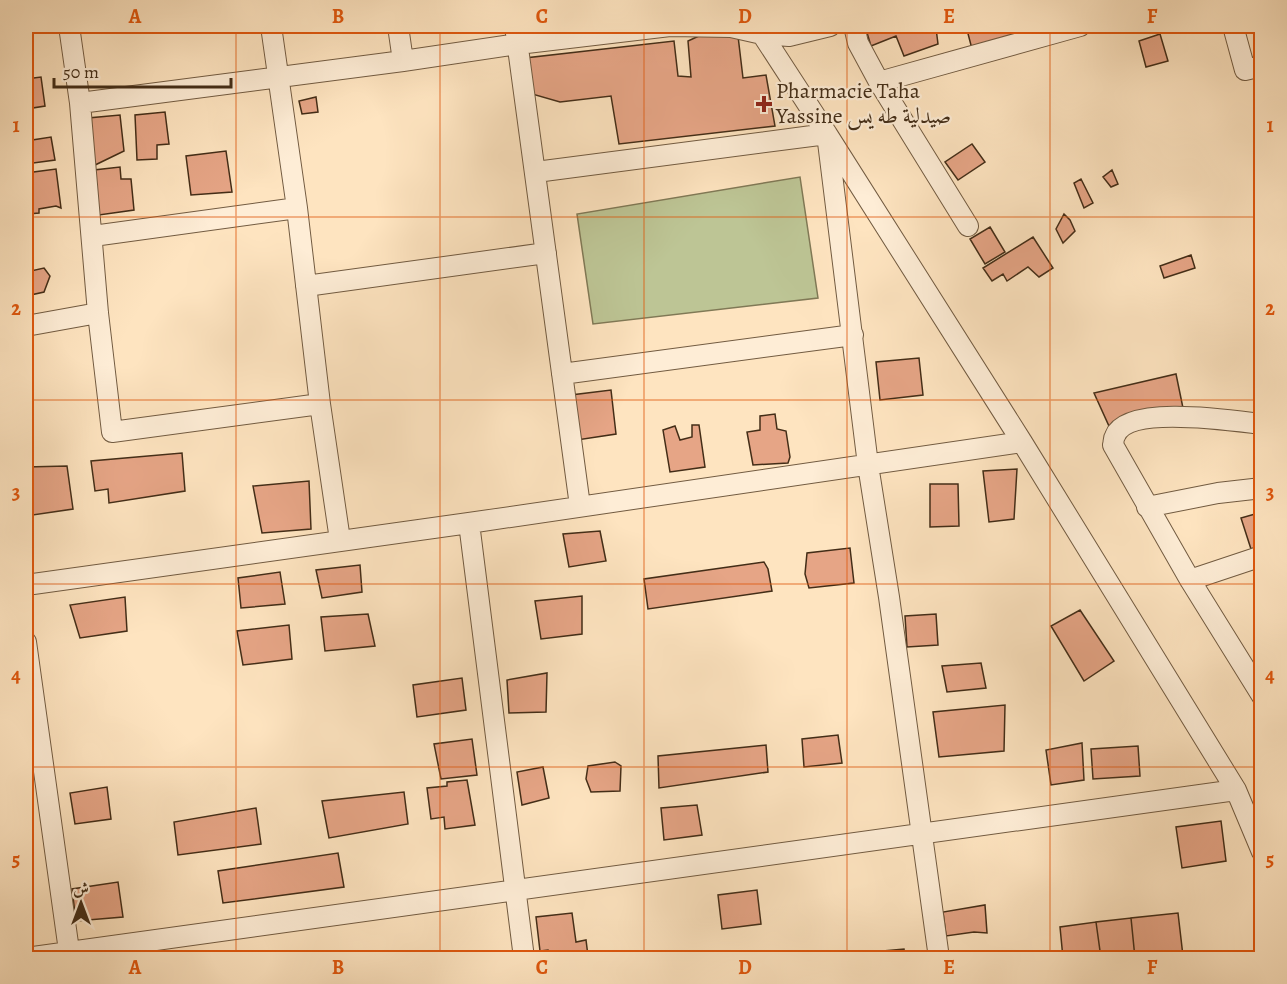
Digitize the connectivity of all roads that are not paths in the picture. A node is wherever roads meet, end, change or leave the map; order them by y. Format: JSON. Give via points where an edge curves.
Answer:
{"nodes":[{"id":1,"x":69,"y":26,"type":"edge"},
{"id":2,"x":271,"y":26,"type":"edge"},
{"id":3,"x":398,"y":26,"type":"edge"},
{"id":4,"x":830,"y":26,"type":"edge"},
{"id":5,"x":854,"y":26,"type":"edge"},
{"id":6,"x":1080,"y":26,"type":"edge"},
{"id":7,"x":1233,"y":26,"type":"edge"},
{"id":8,"x":789,"y":31,"type":"edge"},
{"id":9,"x":762,"y":34,"type":"junction"},
{"id":10,"x":517,"y":35,"type":"edge"},
{"id":11,"x":403,"y":61,"type":"junction"},
{"id":12,"x":1262,"y":66,"type":"edge"},
{"id":13,"x":278,"y":78,"type":"junction"},
{"id":14,"x":879,"y":82,"type":"junction"},
{"id":15,"x":80,"y":103,"type":"junction"},
{"id":16,"x":827,"y":134,"type":"junction"},
{"id":17,"x":536,"y":172,"type":"junction"},
{"id":18,"x":297,"y":208,"type":"junction"},
{"id":19,"x":968,"y":226,"type":"dead end"},
{"id":20,"x":93,"y":236,"type":"junction"},
{"id":21,"x":546,"y":253,"type":"junction"},
{"id":22,"x":306,"y":285,"type":"junction"},
{"id":23,"x":98,"y":313,"type":"junction"},
{"id":24,"x":26,"y":326,"type":"edge"},
{"id":25,"x":853,"y":335,"type":"junction"},
{"id":26,"x":562,"y":374,"type":"junction"},
{"id":27,"x":320,"y":404,"type":"junction"},
{"id":28,"x":1262,"y":424,"type":"edge"},
{"id":29,"x":1022,"y":441,"type":"junction"},
{"id":30,"x":868,"y":465,"type":"junction"},
{"id":31,"x":1262,"y":488,"type":"edge"},
{"id":32,"x":580,"y":506,"type":"junction"},
{"id":33,"x":1147,"y":507,"type":"junction"},
{"id":34,"x":469,"y":524,"type":"junction"},
{"id":35,"x":340,"y":540,"type":"junction"},
{"id":36,"x":1262,"y":556,"type":"edge"},
{"id":37,"x":1190,"y":580,"type":"junction"},
{"id":38,"x":26,"y":585,"type":"edge"},
{"id":39,"x":26,"y":642,"type":"edge"},
{"id":40,"x":1262,"y":696,"type":"edge"},
{"id":41,"x":30,"y":700,"type":"edge"},
{"id":42,"x":1236,"y":790,"type":"junction"},
{"id":43,"x":923,"y":835,"type":"junction"},
{"id":44,"x":1262,"y":852,"type":"edge"},
{"id":45,"x":515,"y":891,"type":"junction"},
{"id":46,"x":69,"y":956,"type":"edge"},
{"id":47,"x":26,"y":958,"type":"edge"},
{"id":48,"x":524,"y":958,"type":"edge"},
{"id":49,"x":939,"y":958,"type":"edge"}],
"edges":[{"from":1,"to":15,"type":"street"},
{"from":2,"to":13,"type":"street"},
{"from":3,"to":11,"type":"street"},
{"from":4,"to":8,"type":"street"},
{"from":5,"to":14,"type":"street","via":[[858,43]]},
{"from":6,"to":14,"type":"street"},
{"from":7,"to":12,"type":"street","via":[[1245,70]]},
{"from":8,"to":9,"type":"street"},
{"from":9,"to":10,"type":"street","via":[[731,27],[670,26]]},
{"from":9,"to":16,"type":"street"},
{"from":10,"to":11,"type":"street"},
{"from":10,"to":17,"type":"street"},
{"from":11,"to":13,"type":"street"},
{"from":13,"to":15,"type":"street"},
{"from":13,"to":18,"type":"street"},
{"from":14,"to":19,"type":"street"},
{"from":15,"to":20,"type":"street"},
{"from":16,"to":17,"type":"street"},
{"from":16,"to":25,"type":"street"},
{"from":16,"to":29,"type":"street"},
{"from":17,"to":21,"type":"street"},
{"from":18,"to":20,"type":"street"},
{"from":18,"to":22,"type":"street"},
{"from":20,"to":23,"type":"street"},
{"from":21,"to":22,"type":"street"},
{"from":21,"to":26,"type":"street"},
{"from":22,"to":27,"type":"street"},
{"from":23,"to":24,"type":"street"},
{"from":23,"to":27,"type":"street","via":[[112,432]]},
{"from":25,"to":26,"type":"street"},
{"from":25,"to":30,"type":"street"},
{"from":26,"to":32,"type":"street"},
{"from":27,"to":35,"type":"street"},
{"from":28,"to":33,"type":"street","via":[[1186,416],[1122,427],[1113,445]]},
{"from":29,"to":30,"type":"street"},
{"from":29,"to":42,"type":"street"},
{"from":30,"to":32,"type":"street"},
{"from":30,"to":43,"type":"street"},
{"from":31,"to":33,"type":"street"},
{"from":32,"to":34,"type":"street"},
{"from":33,"to":37,"type":"street"},
{"from":34,"to":35,"type":"street"},
{"from":34,"to":45,"type":"street"},
{"from":35,"to":38,"type":"street"},
{"from":36,"to":37,"type":"street"},
{"from":37,"to":40,"type":"street"},
{"from":39,"to":41,"type":"street"},
{"from":41,"to":46,"type":"street"},
{"from":42,"to":43,"type":"street"},
{"from":42,"to":44,"type":"street"},
{"from":43,"to":45,"type":"street"},
{"from":43,"to":49,"type":"street"},
{"from":45,"to":46,"type":"street"},
{"from":45,"to":48,"type":"street"},
{"from":46,"to":47,"type":"street"}]}
